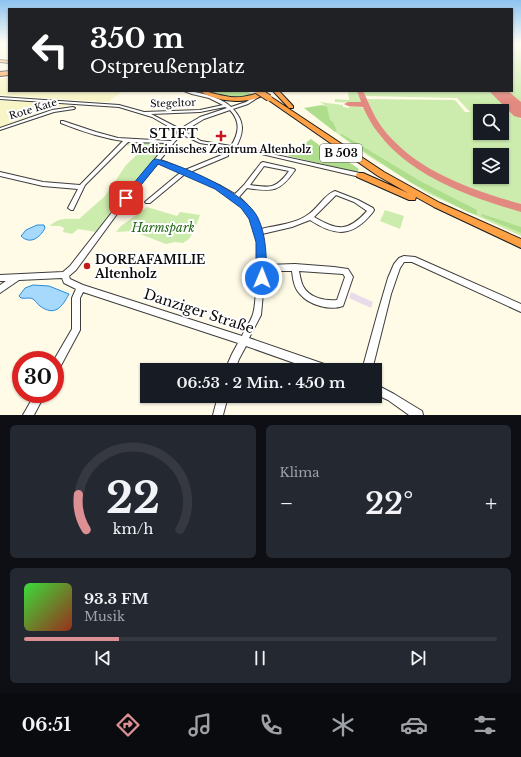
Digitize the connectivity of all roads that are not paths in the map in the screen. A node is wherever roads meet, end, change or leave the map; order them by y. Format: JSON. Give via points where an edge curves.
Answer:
{"nodes":[{"id":1,"x":190,"y":92,"type":"edge"},
{"id":2,"x":206,"y":92,"type":"edge"},
{"id":3,"x":277,"y":92,"type":"edge"},
{"id":4,"x":260,"y":94,"type":"edge"},
{"id":5,"x":0,"y":98,"type":"edge"},
{"id":6,"x":227,"y":107,"type":"junction"},
{"id":7,"x":73,"y":108,"type":"dead end"},
{"id":8,"x":144,"y":113,"type":"junction"},
{"id":9,"x":63,"y":122,"type":"dead end"},
{"id":10,"x":0,"y":129,"type":"edge"},
{"id":11,"x":181,"y":131,"type":"junction"},
{"id":12,"x":127,"y":140,"type":"junction"},
{"id":13,"x":170,"y":142,"type":"junction"},
{"id":14,"x":233,"y":147,"type":"junction"},
{"id":15,"x":339,"y":147,"type":"junction"},
{"id":16,"x":226,"y":155,"type":"dead end"},
{"id":17,"x":156,"y":161,"type":"junction"},
{"id":18,"x":185,"y":172,"type":"junction"},
{"id":19,"x":0,"y":174,"type":"edge"},
{"id":20,"x":360,"y":175,"type":"joint"},
{"id":21,"x":246,"y":186,"type":"junction"},
{"id":22,"x":80,"y":187,"type":"junction"},
{"id":23,"x":235,"y":197,"type":"junction"},
{"id":24,"x":419,"y":201,"type":"junction"},
{"id":25,"x":148,"y":202,"type":"dead end"},
{"id":26,"x":71,"y":208,"type":"dead end"},
{"id":27,"x":310,"y":217,"type":"junction"},
{"id":28,"x":259,"y":232,"type":"junction"},
{"id":29,"x":521,"y":244,"type":"edge"},
{"id":30,"x":521,"y":250,"type":"edge"},
{"id":31,"x":295,"y":267,"type":"junction"},
{"id":32,"x":262,"y":268,"type":"junction"},
{"id":33,"x":65,"y":276,"type":"junction"},
{"id":34,"x":18,"y":277,"type":"junction"},
{"id":35,"x":0,"y":278,"type":"edge"},
{"id":36,"x":81,"y":288,"type":"junction"},
{"id":37,"x":0,"y":289,"type":"edge"},
{"id":38,"x":521,"y":308,"type":"edge"},
{"id":39,"x":243,"y":341,"type":"junction"},
{"id":40,"x":64,"y":352,"type":"edge"},
{"id":41,"x":233,"y":363,"type":"edge"},
{"id":42,"x":307,"y":363,"type":"edge"},
{"id":43,"x":369,"y":363,"type":"edge"},
{"id":44,"x":382,"y":392,"type":"edge"},
{"id":45,"x":35,"y":403,"type":"edge"},
{"id":46,"x":221,"y":403,"type":"edge"},
{"id":47,"x":28,"y":415,"type":"edge"},
{"id":48,"x":218,"y":415,"type":"edge"},
{"id":49,"x":418,"y":415,"type":"edge"}],
"edges":[{"from":1,"to":6,"type":"street","via":[[213,98]]},
{"from":2,"to":4,"type":"highway","via":[[236,100]]},
{"from":3,"to":15,"type":"highway","via":[[285,102]]},
{"from":4,"to":6,"type":"street","via":[[251,101]]},
{"from":4,"to":15,"type":"highway","number":"B 503"},
{"from":4,"to":24,"type":"highway","number":"B 503","via":[[346,157]]},
{"from":5,"to":8,"type":"street","via":[[100,104]]},
{"from":6,"to":8,"type":"street","name":"Stegeltor","via":[[200,111]]},
{"from":6,"to":11,"type":"street"},
{"from":6,"to":14,"type":"street","via":[[239,122],[240,132]]},
{"from":7,"to":10,"type":"street","name":"Rote Kate","via":[[53,111]]},
{"from":8,"to":11,"type":"street"},
{"from":9,"to":12,"type":"street"},
{"from":11,"to":13,"type":"street"},
{"from":11,"to":14,"type":"street","via":[[200,142]]},
{"from":12,"to":13,"type":"street"},
{"from":12,"to":22,"type":"street"},
{"from":13,"to":17,"type":"street"},
{"from":14,"to":20,"type":"street"},
{"from":15,"to":29,"type":"highway","number":"B 503","via":[[416,194]]},
{"from":16,"to":18,"type":"street"},
{"from":17,"to":18,"type":"street"},
{"from":17,"to":33,"type":"street"},
{"from":18,"to":23,"type":"street"},
{"from":18,"to":25,"type":"street"},
{"from":19,"to":22,"type":"street","via":[[43,184]]},
{"from":20,"to":24,"type":"highway"},
{"from":21,"to":21,"type":"street","via":[[263,164],[292,170],[276,189]]},
{"from":21,"to":23,"type":"street"},
{"from":22,"to":26,"type":"street"},
{"from":23,"to":28,"type":"street","via":[[254,218]]},
{"from":24,"to":30,"type":"highway","number":"B 503"},
{"from":27,"to":27,"type":"street","via":[[335,192],[371,210],[353,228],[344,230],[332,230]]},
{"from":27,"to":28,"type":"street"},
{"from":28,"to":32,"type":"street"},
{"from":31,"to":31,"type":"street","via":[[348,273],[340,303],[320,303],[307,295],[299,287]]},
{"from":31,"to":32,"type":"street"},
{"from":32,"to":39,"type":"street","via":[[257,315]]},
{"from":33,"to":34,"type":"street"},
{"from":33,"to":36,"type":"street","name":"Danziger Straße","via":[[67,281]]},
{"from":34,"to":35,"type":"street"},
{"from":34,"to":37,"type":"street"},
{"from":36,"to":39,"type":"street","name":"Danziger Straße"},
{"from":36,"to":40,"type":"street","via":[[76,298],[76,330]]},
{"from":38,"to":43,"type":"street","via":[[413,260],[404,259],[400,261],[394,274]]},
{"from":39,"to":41,"type":"street"},
{"from":39,"to":42,"type":"street","name":"Danziger Straße"},
{"from":44,"to":49,"type":"street"},
{"from":45,"to":47,"type":"street"},
{"from":46,"to":48,"type":"street"}]}
